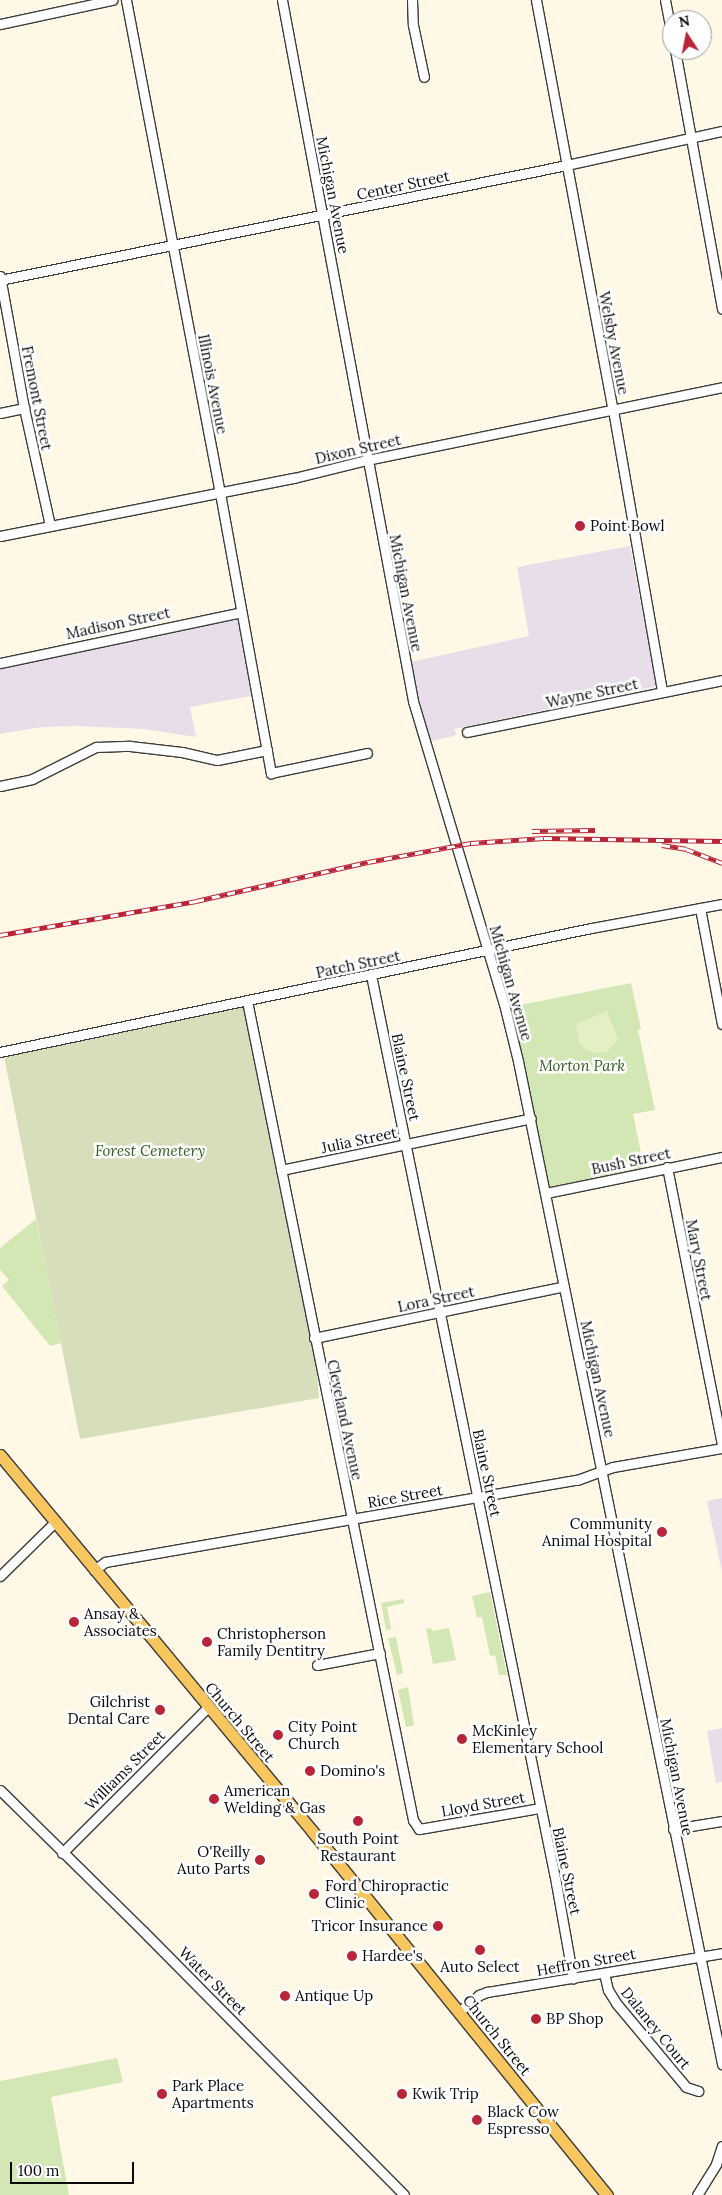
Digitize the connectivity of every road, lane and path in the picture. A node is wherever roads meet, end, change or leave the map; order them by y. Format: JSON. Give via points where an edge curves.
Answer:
{"nodes":[{"id":1,"x":112,"y":0,"type":"edge"},
{"id":2,"x":126,"y":0,"type":"edge"},
{"id":3,"x":282,"y":0,"type":"edge"},
{"id":4,"x":412,"y":0,"type":"edge"},
{"id":5,"x":536,"y":0,"type":"edge"},
{"id":6,"x":0,"y":24,"type":"edge"},
{"id":7,"x":677,"y":60,"type":"edge"},
{"id":8,"x":424,"y":77,"type":"dead end"},
{"id":9,"x":722,"y":131,"type":"edge"},
{"id":10,"x":691,"y":137,"type":"junction"},
{"id":11,"x":567,"y":165,"type":"junction"},
{"id":12,"x":323,"y":215,"type":"junction"},
{"id":13,"x":172,"y":244,"type":"junction"},
{"id":14,"x":0,"y":279,"type":"edge"},
{"id":15,"x":722,"y":309,"type":"edge"},
{"id":16,"x":722,"y":387,"type":"edge"},
{"id":17,"x":24,"y":408,"type":"junction"},
{"id":18,"x":613,"y":410,"type":"junction"},
{"id":19,"x":0,"y":413,"type":"edge"},
{"id":20,"x":367,"y":460,"type":"junction"},
{"id":21,"x":220,"y":493,"type":"junction"},
{"id":22,"x":50,"y":526,"type":"junction"},
{"id":23,"x":0,"y":536,"type":"edge"},
{"id":24,"x":241,"y":612,"type":"junction"},
{"id":25,"x":0,"y":663,"type":"edge"},
{"id":26,"x":722,"y":680,"type":"edge"},
{"id":27,"x":662,"y":692,"type":"junction"},
{"id":28,"x":467,"y":732,"type":"dead end"},
{"id":29,"x":266,"y":750,"type":"junction"},
{"id":30,"x":367,"y":753,"type":"dead end"},
{"id":31,"x":0,"y":786,"type":"edge"},
{"id":32,"x":722,"y":904,"type":"edge"},
{"id":33,"x":700,"y":908,"type":"junction"},
{"id":34,"x":488,"y":950,"type":"junction"},
{"id":35,"x":371,"y":975,"type":"junction"},
{"id":36,"x":248,"y":1001,"type":"junction"},
{"id":37,"x":722,"y":1024,"type":"edge"},
{"id":38,"x":0,"y":1052,"type":"edge"},
{"id":39,"x":531,"y":1118,"type":"junction"},
{"id":40,"x":406,"y":1144,"type":"junction"},
{"id":41,"x":722,"y":1157,"type":"edge"},
{"id":42,"x":667,"y":1168,"type":"junction"},
{"id":43,"x":281,"y":1170,"type":"junction"},
{"id":44,"x":546,"y":1192,"type":"junction"},
{"id":45,"x":564,"y":1286,"type":"junction"},
{"id":46,"x":440,"y":1312,"type":"junction"},
{"id":47,"x":314,"y":1338,"type":"junction"},
{"id":48,"x":722,"y":1447,"type":"edge"},
{"id":49,"x":0,"y":1455,"type":"edge"},
{"id":50,"x":603,"y":1472,"type":"junction"},
{"id":51,"x":478,"y":1497,"type":"junction"},
{"id":52,"x":352,"y":1519,"type":"junction"},
{"id":53,"x":55,"y":1522,"type":"junction"},
{"id":54,"x":94,"y":1570,"type":"junction"},
{"id":55,"x":0,"y":1576,"type":"edge"},
{"id":56,"x":380,"y":1653,"type":"junction"},
{"id":57,"x":317,"y":1665,"type":"dead end"},
{"id":58,"x":208,"y":1707,"type":"junction"},
{"id":59,"x":0,"y":1790,"type":"edge"},
{"id":60,"x":540,"y":1808,"type":"junction"},
{"id":61,"x":722,"y":1821,"type":"edge"},
{"id":62,"x":432,"y":1827,"type":"joint"},
{"id":63,"x":673,"y":1829,"type":"junction"},
{"id":64,"x":62,"y":1853,"type":"junction"},
{"id":65,"x":722,"y":1953,"type":"edge"},
{"id":66,"x":699,"y":1956,"type":"junction"},
{"id":67,"x":604,"y":1973,"type":"junction"},
{"id":68,"x":573,"y":1978,"type":"junction"},
{"id":69,"x":460,"y":2011,"type":"junction"},
{"id":70,"x":722,"y":2064,"type":"edge"},
{"id":71,"x":698,"y":2091,"type":"dead end"},
{"id":72,"x":722,"y":2146,"type":"edge"},
{"id":73,"x":404,"y":2195,"type":"edge"},
{"id":74,"x":607,"y":2195,"type":"edge"},
{"id":75,"x":697,"y":2195,"type":"edge"}],
"edges":[{"from":1,"to":6,"type":"street"},
{"from":2,"to":13,"type":"street","name":"Illinois Avenue"},
{"from":3,"to":12,"type":"street","name":"Michigan Avenue"},
{"from":4,"to":8,"type":"street","via":[[413,25]]},
{"from":5,"to":11,"type":"street","name":"Welsby Avenue"},
{"from":7,"to":10,"type":"street"},
{"from":9,"to":10,"type":"street","name":"Center Street"},
{"from":10,"to":11,"type":"street","name":"Center Street"},
{"from":10,"to":15,"type":"street"},
{"from":11,"to":12,"type":"street","name":"Center Street"},
{"from":11,"to":18,"type":"street","name":"Welsby Avenue"},
{"from":12,"to":13,"type":"street","name":"Center Street"},
{"from":12,"to":20,"type":"street","name":"Michigan Avenue"},
{"from":13,"to":14,"type":"street","name":"Center Street"},
{"from":13,"to":21,"type":"street","name":"Illinois Avenue"},
{"from":14,"to":17,"type":"street","name":"Fremont Street"},
{"from":16,"to":18,"type":"street","name":"Dixon Street"},
{"from":17,"to":19,"type":"street"},
{"from":17,"to":22,"type":"street","name":"Fremont Street"},
{"from":18,"to":20,"type":"street","name":"Dixon Street"},
{"from":18,"to":27,"type":"street","name":"Welsby Avenue"},
{"from":20,"to":21,"type":"street","name":"Dixon Street"},
{"from":20,"to":34,"type":"street","name":"Michigan Avenue","via":[[413,700]]},
{"from":21,"to":22,"type":"street","name":"Dixon Street"},
{"from":21,"to":24,"type":"street","name":"Illinois Avenue"},
{"from":22,"to":23,"type":"street","name":"Dixon Street"},
{"from":24,"to":25,"type":"street","name":"Madison Street"},
{"from":24,"to":29,"type":"street","name":"Illinois Avenue"},
{"from":26,"to":27,"type":"street","name":"Wayne Street"},
{"from":27,"to":28,"type":"street","name":"Wayne Street"},
{"from":29,"to":30,"type":"street","name":"Illinois Avenue","via":[[271,773]]},
{"from":29,"to":31,"type":"street","via":[[217,760],[130,746],[96,747],[32,780]]},
{"from":32,"to":33,"type":"street","name":"Patch Street"},
{"from":33,"to":34,"type":"street","name":"Patch Street"},
{"from":33,"to":37,"type":"street"},
{"from":34,"to":35,"type":"street","name":"Patch Street"},
{"from":34,"to":39,"type":"street","name":"Michigan Avenue"},
{"from":35,"to":36,"type":"street","name":"Patch Street"},
{"from":35,"to":40,"type":"street","name":"Blaine Street"},
{"from":36,"to":38,"type":"street","name":"Patch Street"},
{"from":36,"to":43,"type":"street","name":"Cleveland Avenue"},
{"from":39,"to":40,"type":"street","name":"Julia Street"},
{"from":39,"to":44,"type":"street","name":"Michigan Avenue"},
{"from":40,"to":43,"type":"street","name":"Julia Street"},
{"from":40,"to":46,"type":"street","name":"Blaine Street"},
{"from":41,"to":42,"type":"street","name":"Bush Street"},
{"from":42,"to":44,"type":"street","name":"Bush Street"},
{"from":42,"to":48,"type":"street","name":"Mary Street"},
{"from":43,"to":47,"type":"street","name":"Cleveland Avenue"},
{"from":44,"to":45,"type":"street","name":"Michigan Avenue"},
{"from":45,"to":46,"type":"street","name":"Lora Street"},
{"from":45,"to":50,"type":"street","name":"Michigan Avenue"},
{"from":46,"to":47,"type":"street","name":"Lora Street"},
{"from":46,"to":51,"type":"street","name":"Blaine Street"},
{"from":47,"to":52,"type":"street","name":"Cleveland Avenue"},
{"from":48,"to":50,"type":"street","name":"Rice Street","via":[[614,1467]]},
{"from":49,"to":53,"type":"main road","name":"Church Street"},
{"from":50,"to":51,"type":"street","name":"Rice Street"},
{"from":50,"to":63,"type":"street","name":"Michigan Avenue"},
{"from":51,"to":52,"type":"street","name":"Rice Street"},
{"from":51,"to":60,"type":"street","name":"Blaine Street"},
{"from":52,"to":54,"type":"street","name":"Rice Street","via":[[103,1562]]},
{"from":52,"to":56,"type":"street","name":"Cleveland Avenue"},
{"from":53,"to":54,"type":"main road","name":"Church Street"},
{"from":53,"to":55,"type":"street"},
{"from":54,"to":58,"type":"main road","name":"Church Street"},
{"from":56,"to":57,"type":"street"},
{"from":56,"to":62,"type":"street","name":"Cleveland Avenue","via":[[413,1820],[419,1829]]},
{"from":58,"to":64,"type":"street","name":"Williams Street"},
{"from":58,"to":69,"type":"main road","name":"Church Street"},
{"from":59,"to":64,"type":"street","name":"Water Street"},
{"from":60,"to":62,"type":"street","name":"Lloyd Street"},
{"from":60,"to":68,"type":"street","name":"Blaine Street"},
{"from":61,"to":63,"type":"street"},
{"from":63,"to":66,"type":"street","name":"Michigan Avenue"},
{"from":64,"to":73,"type":"street","name":"Water Street"},
{"from":65,"to":66,"type":"street","name":"Heffron Street"},
{"from":66,"to":67,"type":"street","name":"Heffron Street"},
{"from":66,"to":70,"type":"street","name":"Michigan Avenue"},
{"from":67,"to":68,"type":"street","name":"Heffron Street"},
{"from":67,"to":71,"type":"street","name":"Dalaney Court","via":[[608,1990],[616,2003],[686,2087]]},
{"from":68,"to":69,"type":"street","name":"Heffron Street","via":[[487,1992]]},
{"from":69,"to":74,"type":"main road","name":"Church Street"},
{"from":72,"to":75,"type":"street","via":[[716,2164]]}]}
